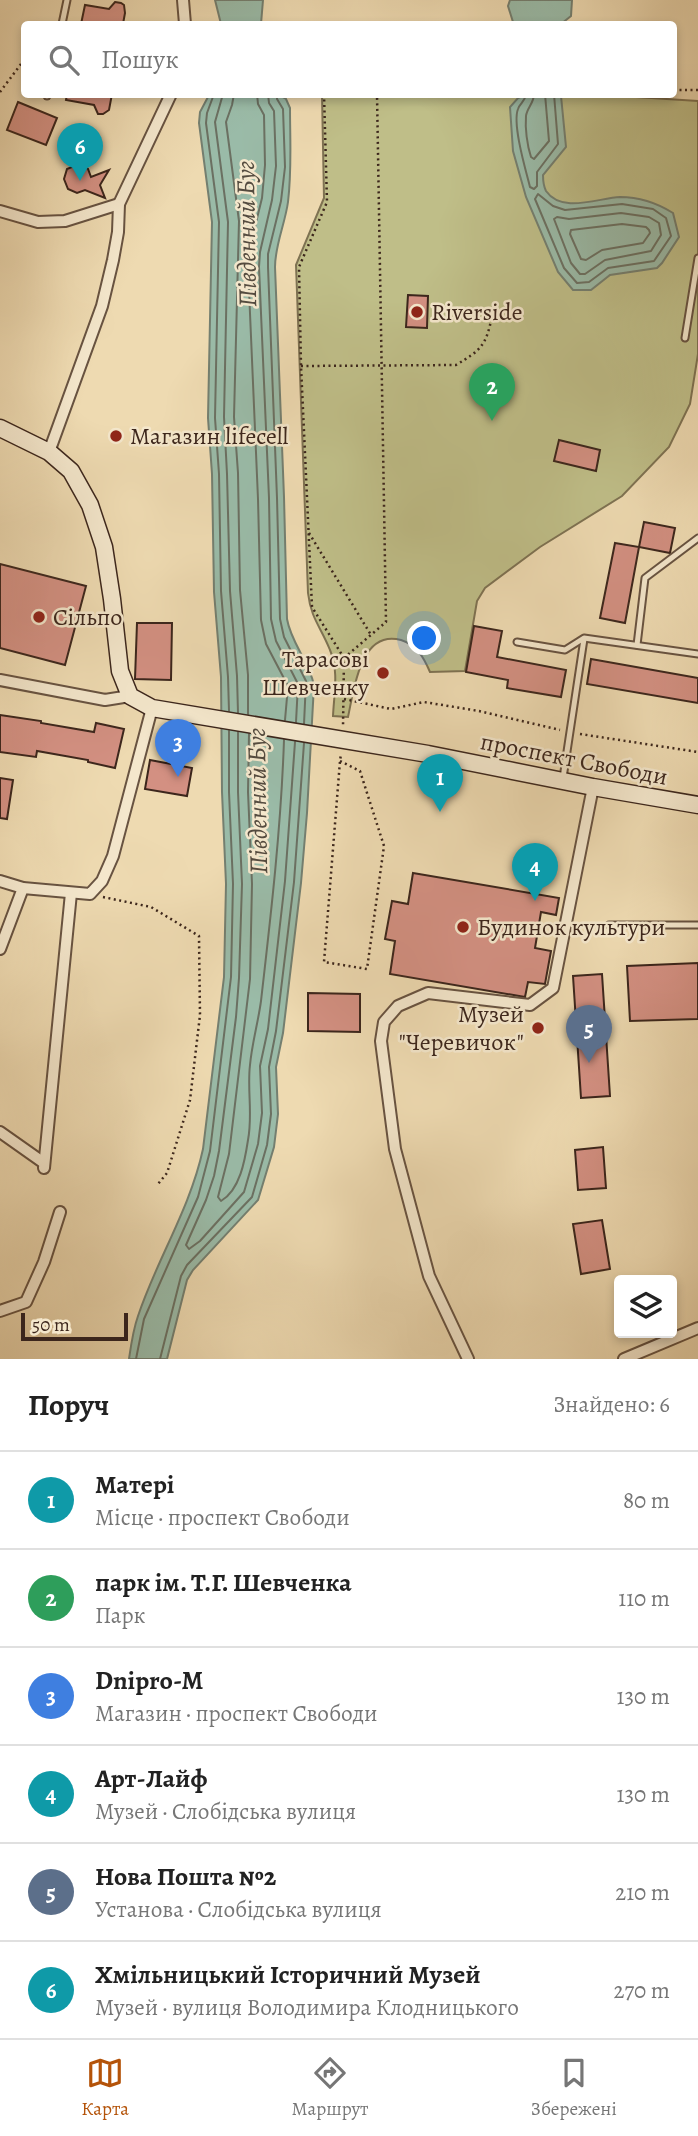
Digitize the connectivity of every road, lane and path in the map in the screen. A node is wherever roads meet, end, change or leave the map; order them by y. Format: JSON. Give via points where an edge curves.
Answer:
{"nodes":[{"id":1,"x":67,"y":0,"type":"edge"},
{"id":2,"x":183,"y":0,"type":"edge"},
{"id":3,"x":63,"y":21,"type":"edge"},
{"id":4,"x":185,"y":21,"type":"edge"},
{"id":5,"x":21,"y":64,"type":"edge"},
{"id":6,"x":677,"y":90,"type":"edge"},
{"id":7,"x":698,"y":90,"type":"edge"},
{"id":8,"x":0,"y":92,"type":"edge"},
{"id":9,"x":169,"y":98,"type":"edge"},
{"id":10,"x":324,"y":98,"type":"edge"},
{"id":11,"x":377,"y":98,"type":"edge"},
{"id":12,"x":119,"y":204,"type":"junction"},
{"id":13,"x":0,"y":212,"type":"edge"},
{"id":14,"x":698,"y":258,"type":"edge"},
{"id":15,"x":492,"y":317,"type":"dead end"},
{"id":16,"x":685,"y":338,"type":"dead end"},
{"id":17,"x":301,"y":366,"type":"junction"},
{"id":18,"x":382,"y":366,"type":"junction"},
{"id":19,"x":0,"y":428,"type":"edge"},
{"id":20,"x":49,"y":452,"type":"junction"},
{"id":21,"x":307,"y":530,"type":"junction"},
{"id":22,"x":698,"y":538,"type":"edge"},
{"id":23,"x":371,"y":635,"type":"junction"},
{"id":24,"x":584,"y":638,"type":"junction"},
{"id":25,"x":517,"y":642,"type":"dead end"},
{"id":26,"x":637,"y":645,"type":"junction"},
{"id":27,"x":698,"y":654,"type":"edge"},
{"id":28,"x":344,"y":658,"type":"junction"},
{"id":29,"x":0,"y":680,"type":"edge"},
{"id":30,"x":130,"y":695,"type":"junction"},
{"id":31,"x":344,"y":699,"type":"junction"},
{"id":32,"x":152,"y":708,"type":"junction"},
{"id":33,"x":569,"y":732,"type":"junction"},
{"id":34,"x":337,"y":738,"type":"junction"},
{"id":35,"x":698,"y":752,"type":"edge"},
{"id":36,"x":341,"y":761,"type":"joint"},
{"id":37,"x":562,"y":781,"type":"junction"},
{"id":38,"x":593,"y":787,"type":"junction"},
{"id":39,"x":698,"y":805,"type":"edge"},
{"id":40,"x":0,"y":881,"type":"edge"},
{"id":41,"x":23,"y":888,"type":"junction"},
{"id":42,"x":71,"y":893,"type":"junction"},
{"id":43,"x":90,"y":894,"type":"junction"},
{"id":44,"x":609,"y":925,"type":"dead end"},
{"id":45,"x":698,"y":925,"type":"edge"},
{"id":46,"x":0,"y":948,"type":"edge"},
{"id":47,"x":0,"y":1132,"type":"edge"},
{"id":48,"x":158,"y":1184,"type":"dead end"},
{"id":49,"x":60,"y":1212,"type":"dead end"},
{"id":50,"x":0,"y":1311,"type":"edge"},
{"id":51,"x":698,"y":1328,"type":"edge"},
{"id":52,"x":468,"y":1359,"type":"edge"},
{"id":53,"x":624,"y":1359,"type":"edge"}],
"edges":[{"from":1,"to":3,"type":"lane"},
{"from":2,"to":4,"type":"street"},
{"from":5,"to":8,"type":"path"},
{"from":6,"to":7,"type":"path"},
{"from":9,"to":12,"type":"street"},
{"from":10,"to":17,"type":"path","via":[[327,202],[299,267]]},
{"from":11,"to":18,"type":"path"},
{"from":12,"to":13,"type":"street","via":[[65,221],[38,222]]},
{"from":12,"to":20,"type":"street","via":[[118,232],[102,306]]},
{"from":14,"to":16,"type":"lane"},
{"from":15,"to":18,"type":"path","via":[[488,336],[477,353],[456,365]]},
{"from":17,"to":18,"type":"path"},
{"from":17,"to":21,"type":"path"},
{"from":18,"to":23,"type":"path","via":[[386,622]]},
{"from":19,"to":20,"type":"main road"},
{"from":20,"to":30,"type":"main road","via":[[71,471],[90,505],[104,547],[120,671]]},
{"from":21,"to":23,"type":"path"},
{"from":21,"to":28,"type":"path","via":[[312,607]]},
{"from":22,"to":26,"type":"lane","via":[[645,578]]},
{"from":23,"to":28,"type":"path"},
{"from":24,"to":25,"type":"lane","via":[[565,650]]},
{"from":24,"to":26,"type":"lane"},
{"from":24,"to":33,"type":"lane"},
{"from":26,"to":27,"type":"lane"},
{"from":28,"to":31,"type":"path"},
{"from":29,"to":30,"type":"street","via":[[105,700]]},
{"from":30,"to":32,"type":"main road"},
{"from":31,"to":33,"type":"path","via":[[391,709],[424,702]]},
{"from":31,"to":34,"type":"path"},
{"from":32,"to":34,"type":"main road","name":"проспект Свободи"},
{"from":32,"to":43,"type":"street","via":[[113,856],[102,881]]},
{"from":33,"to":35,"type":"path"},
{"from":33,"to":37,"type":"lane"},
{"from":34,"to":37,"type":"main road","name":"проспект Свободи"},
{"from":36,"to":36,"type":"path","via":[[324,962],[367,969],[384,846],[360,771]]},
{"from":37,"to":38,"type":"main road","name":"проспект Свободи"},
{"from":38,"to":39,"type":"main road","name":"проспект Свободи"},
{"from":38,"to":52,"type":"street","via":[[553,988],[530,1005],[428,993],[398,1006],[384,1022],[380,1041],[395,1149],[429,1276]]},
{"from":40,"to":41,"type":"street"},
{"from":41,"to":42,"type":"street"},
{"from":41,"to":46,"type":"street"},
{"from":42,"to":43,"type":"street"},
{"from":42,"to":47,"type":"street","via":[[44,1165]]},
{"from":43,"to":48,"type":"path","via":[[151,907],[200,936],[200,1015],[190,1100],[167,1173]]},
{"from":44,"to":45,"type":"lane"},
{"from":49,"to":50,"type":"street","via":[[26,1302]]},
{"from":51,"to":53,"type":"street"}]}
